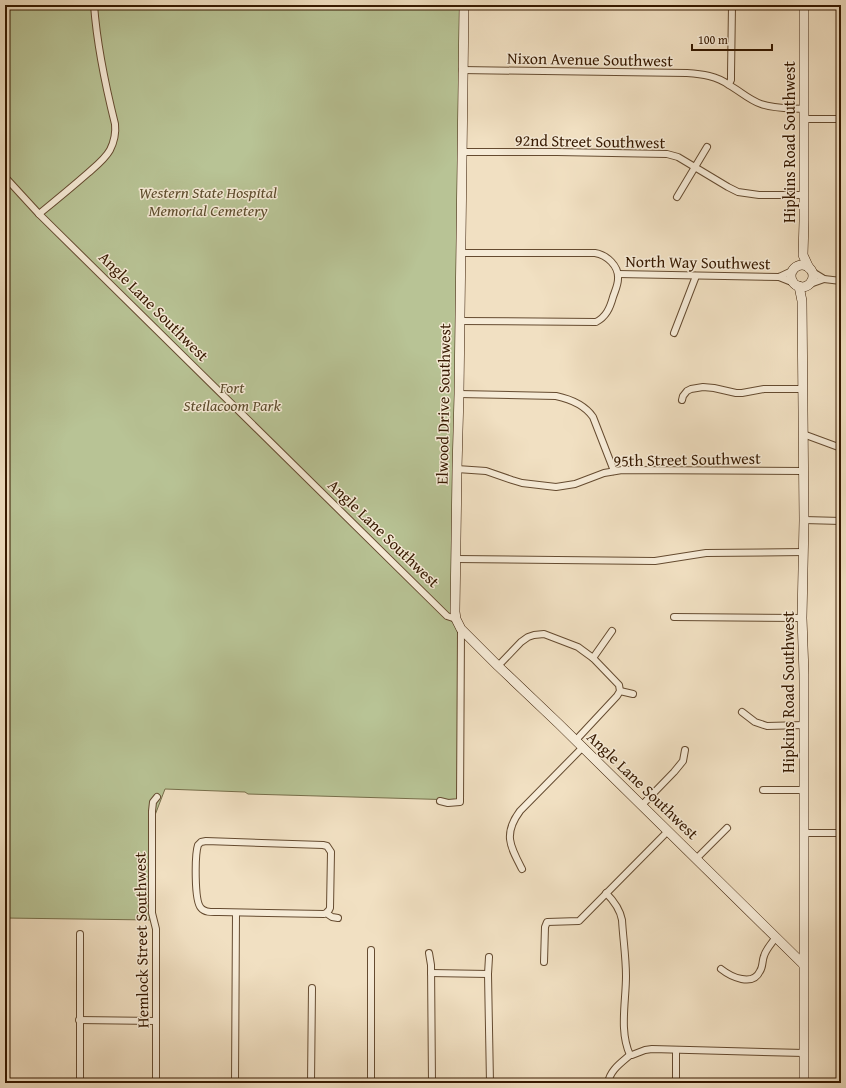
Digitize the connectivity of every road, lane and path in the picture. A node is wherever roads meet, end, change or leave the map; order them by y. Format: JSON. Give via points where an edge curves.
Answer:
{"nodes":[{"id":1,"x":94,"y":5,"type":"edge"},
{"id":2,"x":464,"y":5,"type":"edge"},
{"id":3,"x":732,"y":5,"type":"edge"},
{"id":4,"x":804,"y":5,"type":"edge"},
{"id":5,"x":462,"y":70,"type":"junction"},
{"id":6,"x":729,"y":84,"type":"junction"},
{"id":7,"x":804,"y":109,"type":"junction"},
{"id":8,"x":841,"y":119,"type":"edge"},
{"id":9,"x":804,"y":120,"type":"junction"},
{"id":10,"x":707,"y":147,"type":"dead end"},
{"id":11,"x":462,"y":152,"type":"junction"},
{"id":12,"x":695,"y":168,"type":"junction"},
{"id":13,"x":5,"y":177,"type":"edge"},
{"id":14,"x":804,"y":196,"type":"junction"},
{"id":15,"x":677,"y":197,"type":"dead end"},
{"id":16,"x":39,"y":214,"type":"junction"},
{"id":17,"x":460,"y":253,"type":"junction"},
{"id":18,"x":803,"y":255,"type":"junction"},
{"id":19,"x":795,"y":269,"type":"junction"},
{"id":20,"x":810,"y":269,"type":"junction"},
{"id":21,"x":618,"y":274,"type":"junction"},
{"id":22,"x":696,"y":276,"type":"junction"},
{"id":23,"x":779,"y":276,"type":"junction"},
{"id":24,"x":824,"y":279,"type":"junction"},
{"id":25,"x":841,"y":281,"type":"edge"},
{"id":26,"x":803,"y":285,"type":"junction"},
{"id":27,"x":459,"y":321,"type":"junction"},
{"id":28,"x":674,"y":333,"type":"dead end"},
{"id":29,"x":804,"y":389,"type":"junction"},
{"id":30,"x":459,"y":394,"type":"junction"},
{"id":31,"x":682,"y":400,"type":"dead end"},
{"id":32,"x":803,"y":434,"type":"junction"},
{"id":33,"x":841,"y":448,"type":"edge"},
{"id":34,"x":456,"y":469,"type":"junction"},
{"id":35,"x":614,"y":471,"type":"junction"},
{"id":36,"x":803,"y":471,"type":"junction"},
{"id":37,"x":804,"y":520,"type":"junction"},
{"id":38,"x":841,"y":521,"type":"edge"},
{"id":39,"x":804,"y":552,"type":"junction"},
{"id":40,"x":456,"y":559,"type":"junction"},
{"id":41,"x":674,"y":617,"type":"dead end"},
{"id":42,"x":802,"y":618,"type":"junction"},
{"id":43,"x":456,"y":619,"type":"junction"},
{"id":44,"x":461,"y":629,"type":"junction"},
{"id":45,"x":612,"y":631,"type":"dead end"},
{"id":46,"x":593,"y":658,"type":"junction"},
{"id":47,"x":498,"y":666,"type":"junction"},
{"id":48,"x":620,"y":691,"type":"junction"},
{"id":49,"x":633,"y":694,"type":"dead end"},
{"id":50,"x":742,"y":712,"type":"dead end"},
{"id":51,"x":804,"y":725,"type":"junction"},
{"id":52,"x":576,"y":740,"type":"junction"},
{"id":53,"x":583,"y":747,"type":"junction"},
{"id":54,"x":685,"y":750,"type":"dead end"},
{"id":55,"x":763,"y":790,"type":"dead end"},
{"id":56,"x":804,"y":790,"type":"junction"},
{"id":57,"x":157,"y":796,"type":"dead end"},
{"id":58,"x":440,"y":801,"type":"dead end"},
{"id":59,"x":642,"y":805,"type":"junction"},
{"id":60,"x":727,"y":828,"type":"dead end"},
{"id":61,"x":668,"y":831,"type":"junction"},
{"id":62,"x":804,"y":833,"type":"junction"},
{"id":63,"x":841,"y":833,"type":"edge"},
{"id":64,"x":696,"y":859,"type":"junction"},
{"id":65,"x":522,"y":869,"type":"dead end"},
{"id":66,"x":606,"y":893,"type":"junction"},
{"id":67,"x":236,"y":912,"type":"junction"},
{"id":68,"x":326,"y":913,"type":"junction"},
{"id":69,"x":338,"y":918,"type":"dead end"},
{"id":70,"x":80,"y":934,"type":"dead end"},
{"id":71,"x":5,"y":936,"type":"edge"},
{"id":72,"x":776,"y":937,"type":"junction"},
{"id":73,"x":371,"y":950,"type":"dead end"},
{"id":74,"x":429,"y":953,"type":"dead end"},
{"id":75,"x":489,"y":957,"type":"dead end"},
{"id":76,"x":544,"y":962,"type":"dead end"},
{"id":77,"x":803,"y":964,"type":"junction"},
{"id":78,"x":721,"y":970,"type":"dead end"},
{"id":79,"x":431,"y":973,"type":"junction"},
{"id":80,"x":488,"y":974,"type":"junction"},
{"id":81,"x":312,"y":988,"type":"dead end"},
{"id":82,"x":5,"y":989,"type":"edge"},
{"id":83,"x":80,"y":1020,"type":"junction"},
{"id":84,"x":156,"y":1021,"type":"junction"},
{"id":85,"x":676,"y":1050,"type":"junction"},
{"id":86,"x":804,"y":1053,"type":"junction"},
{"id":87,"x":630,"y":1055,"type":"junction"},
{"id":88,"x":80,"y":1083,"type":"edge"},
{"id":89,"x":156,"y":1083,"type":"edge"},
{"id":90,"x":235,"y":1083,"type":"edge"},
{"id":91,"x":311,"y":1083,"type":"edge"},
{"id":92,"x":371,"y":1083,"type":"edge"},
{"id":93,"x":432,"y":1083,"type":"edge"},
{"id":94,"x":490,"y":1083,"type":"edge"},
{"id":95,"x":608,"y":1083,"type":"edge"},
{"id":96,"x":676,"y":1083,"type":"edge"},
{"id":97,"x":804,"y":1083,"type":"edge"}],
"edges":[{"from":1,"to":16,"type":"street","via":[[103,74],[115,124],[114,140],[102,161]]},
{"from":2,"to":5,"type":"street","name":"Elwood Drive Southwest"},
{"from":3,"to":6,"type":"street"},
{"from":4,"to":7,"type":"street","name":"Hipkins Road Southwest"},
{"from":5,"to":6,"type":"street","name":"Nixon Avenue Southwest","via":[[687,73]]},
{"from":5,"to":11,"type":"street","name":"Elwood Drive Southwest"},
{"from":6,"to":7,"type":"street","name":"Nixon Avenue Southwest","via":[[760,104]]},
{"from":7,"to":9,"type":"street","name":"Hipkins Road Southwest"},
{"from":8,"to":9,"type":"street"},
{"from":9,"to":14,"type":"street","name":"Hipkins Road Southwest"},
{"from":10,"to":12,"type":"street"},
{"from":11,"to":12,"type":"street","name":"92nd Street Southwest","via":[[667,154],[678,157]]},
{"from":11,"to":17,"type":"street","name":"Elwood Drive Southwest"},
{"from":12,"to":14,"type":"street","name":"92nd Street Southwest","via":[[728,188],[743,193],[759,196]]},
{"from":12,"to":15,"type":"street"},
{"from":13,"to":16,"type":"street","name":"Angle Lane Southwest"},
{"from":14,"to":18,"type":"street","name":"Hipkins Road Southwest"},
{"from":16,"to":43,"type":"street","name":"Angle Lane Southwest","via":[[447,616]]},
{"from":17,"to":21,"type":"street","name":"North Way Southwest","via":[[595,253],[610,260]]},
{"from":17,"to":27,"type":"street","name":"Elwood Drive Southwest"},
{"from":18,"to":19,"type":"street","name":"Hipkins Road Southwest"},
{"from":18,"to":20,"type":"street","name":"Hipkins Road Southwest"},
{"from":19,"to":20,"type":"street","via":[[803,266]]},
{"from":19,"to":23,"type":"street","name":"North Way Southwest"},
{"from":19,"to":26,"type":"street","via":[[792,277]]},
{"from":20,"to":24,"type":"street"},
{"from":20,"to":26,"type":"street","via":[[813,277]]},
{"from":21,"to":22,"type":"street","name":"North Way Southwest"},
{"from":21,"to":27,"type":"street","via":[[610,308],[596,322]]},
{"from":22,"to":23,"type":"street","name":"North Way Southwest"},
{"from":22,"to":28,"type":"street"},
{"from":23,"to":26,"type":"street","name":"North Way Southwest"},
{"from":24,"to":25,"type":"street"},
{"from":24,"to":26,"type":"street"},
{"from":26,"to":29,"type":"street","name":"Hipkins Road Southwest"},
{"from":27,"to":30,"type":"street","name":"Elwood Drive Southwest"},
{"from":29,"to":31,"type":"street","via":[[764,389],[736,393],[718,388],[703,388],[687,391]]},
{"from":29,"to":32,"type":"street","name":"Hipkins Road Southwest"},
{"from":30,"to":34,"type":"street","name":"Elwood Drive Southwest"},
{"from":30,"to":35,"type":"street","via":[[556,396],[576,402],[588,409],[593,416]]},
{"from":32,"to":33,"type":"street"},
{"from":32,"to":36,"type":"street","name":"Hipkins Road Southwest"},
{"from":34,"to":35,"type":"street","name":"95th Street Southwest","via":[[486,471],[522,483],[556,487],[575,484]]},
{"from":34,"to":40,"type":"street","name":"Elwood Drive Southwest"},
{"from":35,"to":36,"type":"street","name":"95th Street Southwest"},
{"from":36,"to":37,"type":"street","name":"Hipkins Road Southwest"},
{"from":37,"to":38,"type":"street"},
{"from":37,"to":39,"type":"street","name":"Hipkins Road Southwest"},
{"from":39,"to":40,"type":"street","via":[[706,553],[655,560]]},
{"from":39,"to":42,"type":"street","name":"Hipkins Road Southwest"},
{"from":40,"to":43,"type":"street","name":"Elwood Drive Southwest"},
{"from":41,"to":42,"type":"street"},
{"from":42,"to":51,"type":"street","name":"Hipkins Road Southwest"},
{"from":43,"to":44,"type":"street","name":"Elwood Drive Southwest"},
{"from":44,"to":47,"type":"street","name":"Angle Lane Southwest"},
{"from":44,"to":58,"type":"street","name":"Elwood Drive Southwest","via":[[460,802]]},
{"from":45,"to":46,"type":"street"},
{"from":46,"to":47,"type":"street","via":[[578,647],[540,634],[521,642]]},
{"from":46,"to":48,"type":"street","via":[[619,685]]},
{"from":47,"to":52,"type":"street","name":"Angle Lane Southwest"},
{"from":48,"to":49,"type":"street"},
{"from":48,"to":52,"type":"street"},
{"from":50,"to":51,"type":"street","via":[[755,722],[767,726]]},
{"from":51,"to":56,"type":"street","name":"Hipkins Road Southwest"},
{"from":52,"to":53,"type":"street","name":"Angle Lane Southwest"},
{"from":53,"to":59,"type":"street","name":"Angle Lane Southwest"},
{"from":53,"to":65,"type":"street","via":[[514,819],[510,830],[511,848]]},
{"from":54,"to":59,"type":"street","via":[[682,761]]},
{"from":55,"to":56,"type":"street"},
{"from":56,"to":62,"type":"street","name":"Hipkins Road Southwest"},
{"from":57,"to":84,"type":"street","name":"Hemlock Street Southwest","via":[[152,811]]},
{"from":59,"to":61,"type":"street","name":"Angle Lane Southwest"},
{"from":60,"to":64,"type":"street"},
{"from":61,"to":64,"type":"street","name":"Angle Lane Southwest"},
{"from":61,"to":66,"type":"street"},
{"from":62,"to":63,"type":"street"},
{"from":62,"to":77,"type":"street","name":"Hipkins Road Southwest"},
{"from":64,"to":72,"type":"street","name":"Angle Lane Southwest"},
{"from":66,"to":76,"type":"street","via":[[579,921],[546,924]]},
{"from":66,"to":87,"type":"street","via":[[621,914],[626,975],[624,1023]]},
{"from":67,"to":68,"type":"street"},
{"from":67,"to":68,"type":"street","via":[[210,912],[199,905],[196,888],[197,846],[202,842],[327,846],[331,852],[330,908]]},
{"from":67,"to":90,"type":"street"},
{"from":68,"to":69,"type":"street"},
{"from":70,"to":83,"type":"street"},
{"from":71,"to":82,"type":"street"},
{"from":72,"to":77,"type":"street","name":"Angle Lane Southwest"},
{"from":72,"to":78,"type":"street","via":[[764,956],[760,973],[753,978],[737,978]]},
{"from":73,"to":92,"type":"street"},
{"from":74,"to":79,"type":"street"},
{"from":75,"to":80,"type":"street"},
{"from":77,"to":86,"type":"street","name":"Hipkins Road Southwest"},
{"from":79,"to":80,"type":"street"},
{"from":79,"to":93,"type":"street"},
{"from":80,"to":94,"type":"street"},
{"from":81,"to":91,"type":"street"},
{"from":83,"to":84,"type":"street"},
{"from":83,"to":88,"type":"street"},
{"from":84,"to":89,"type":"street","name":"Hemlock Street Southwest"},
{"from":85,"to":86,"type":"street"},
{"from":85,"to":87,"type":"street","via":[[652,1049]]},
{"from":85,"to":96,"type":"street"},
{"from":86,"to":97,"type":"street","name":"Hipkins Road Southwest"},
{"from":87,"to":95,"type":"street","via":[[612,1072]]}]}
